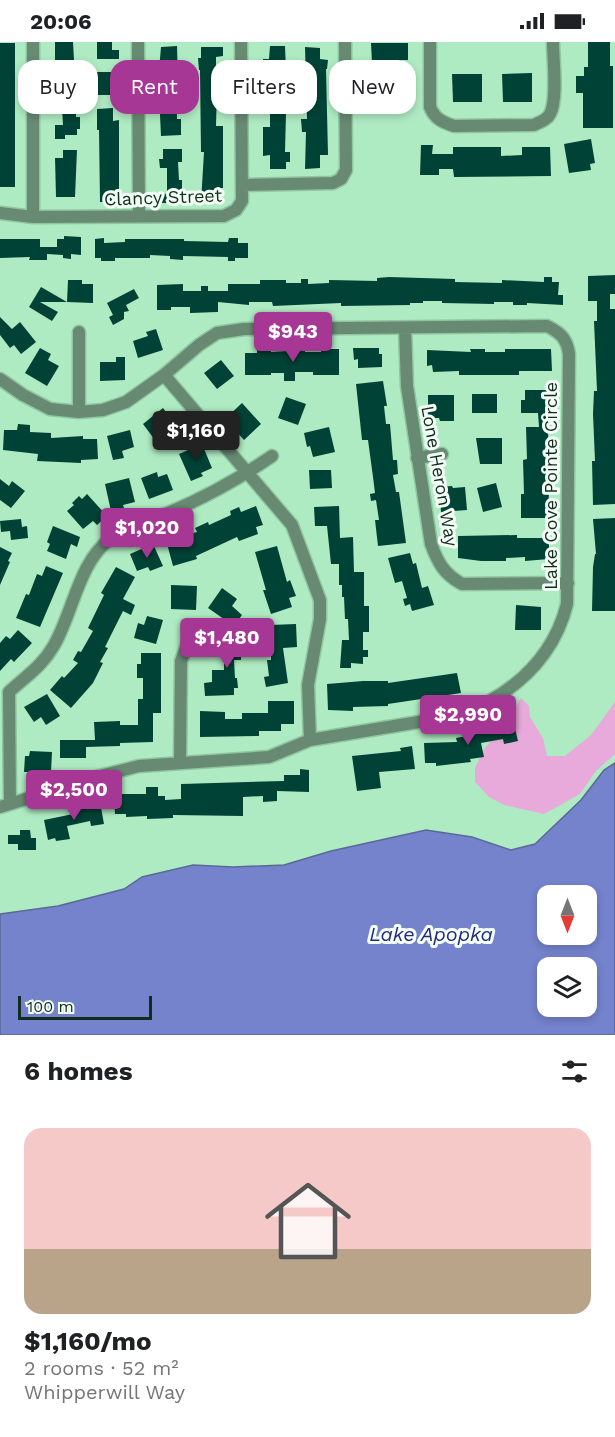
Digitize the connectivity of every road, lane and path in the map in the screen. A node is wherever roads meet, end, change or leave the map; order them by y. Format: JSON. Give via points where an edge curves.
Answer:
{"nodes":[{"id":1,"x":33,"y":42,"type":"edge"},
{"id":2,"x":138,"y":42,"type":"edge"},
{"id":3,"x":241,"y":42,"type":"edge"},
{"id":4,"x":345,"y":42,"type":"edge"},
{"id":5,"x":429,"y":42,"type":"edge"},
{"id":6,"x":553,"y":42,"type":"edge"},
{"id":7,"x":242,"y":185,"type":"junction"},
{"id":8,"x":0,"y":213,"type":"edge"},
{"id":9,"x":139,"y":216,"type":"junction"},
{"id":10,"x":33,"y":217,"type":"junction"},
{"id":11,"x":405,"y":327,"type":"junction"},
{"id":12,"x":79,"y":332,"type":"dead end"},
{"id":13,"x":164,"y":375,"type":"junction"},
{"id":14,"x":0,"y":379,"type":"edge"},
{"id":15,"x":79,"y":412,"type":"junction"},
{"id":16,"x":442,"y":454,"type":"dead end"},
{"id":17,"x":272,"y":456,"type":"dead end"},
{"id":18,"x":417,"y":458,"type":"junction"},
{"id":19,"x":246,"y":473,"type":"junction"},
{"id":20,"x":568,"y":583,"type":"junction"},
{"id":21,"x":190,"y":637,"type":"dead end"},
{"id":22,"x":310,"y":740,"type":"junction"},
{"id":23,"x":180,"y":761,"type":"junction"},
{"id":24,"x":5,"y":806,"type":"edge"}],
"edges":[{"from":1,"to":10,"type":"street"},
{"from":2,"to":9,"type":"street"},
{"from":3,"to":7,"type":"street"},
{"from":4,"to":7,"type":"street","name":"Clancy Street","via":[[346,170],[341,179],[333,183]]},
{"from":5,"to":6,"type":"street","via":[[430,107],[434,116],[454,126],[477,126],[534,125],[545,120],[554,101]]},
{"from":7,"to":9,"type":"street","name":"Clancy Street","via":[[242,201],[236,210],[224,216]]},
{"from":8,"to":10,"type":"street","name":"Clancy Street"},
{"from":9,"to":10,"type":"street","name":"Clancy Street"},
{"from":11,"to":13,"type":"street","name":"Lake Cove Pointe Circle","via":[[244,329],[217,333]]},
{"from":11,"to":18,"type":"street","name":"Lone Heron Way","via":[[407,387]]},
{"from":11,"to":20,"type":"street","name":"Lake Cove Pointe Circle","via":[[547,326],[567,341]]},
{"from":12,"to":15,"type":"street"},
{"from":13,"to":15,"type":"street","name":"Lake Cove Pointe Circle","via":[[126,402],[103,410]]},
{"from":13,"to":19,"type":"street"},
{"from":14,"to":15,"type":"street","name":"Lake Cove Pointe Circle","via":[[50,409]]},
{"from":16,"to":18,"type":"street"},
{"from":17,"to":19,"type":"street"},
{"from":18,"to":20,"type":"street","name":"Lone Heron Way","via":[[431,544],[438,564],[451,578],[462,584]]},
{"from":19,"to":22,"type":"street","via":[[292,525],[320,600],[308,685]]},
{"from":19,"to":24,"type":"street","via":[[110,539],[93,558],[54,646],[39,667],[9,692]]},
{"from":20,"to":22,"type":"street","name":"Lake Cove Pointe Circle","via":[[562,622],[545,652],[531,671],[483,706],[461,714]]},
{"from":21,"to":23,"type":"street","via":[[181,661]]},
{"from":22,"to":23,"type":"street","name":"Lake Cove Pointe Circle","via":[[269,757]]},
{"from":23,"to":24,"type":"street","name":"Lake Cove Pointe Circle","via":[[100,776]]}]}
